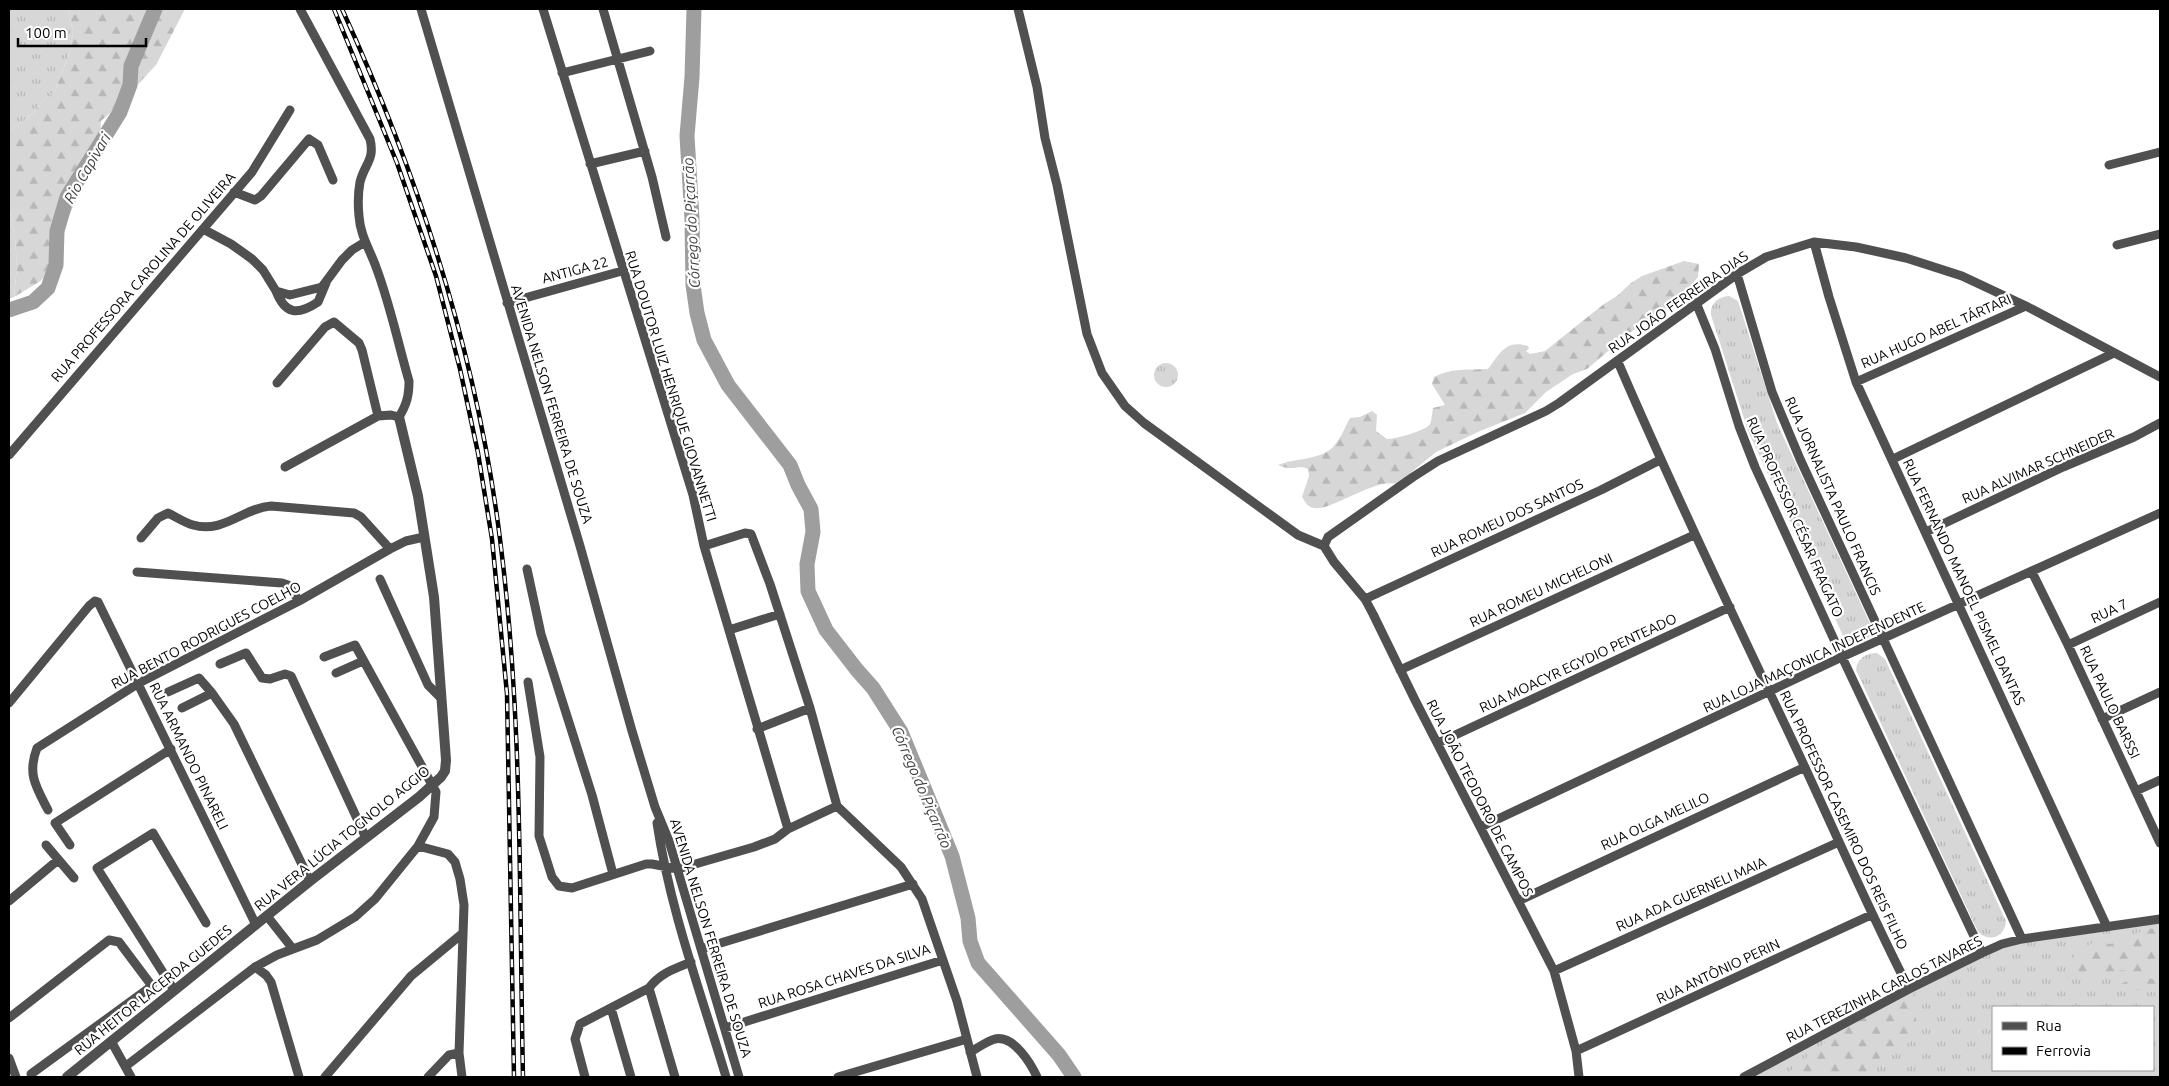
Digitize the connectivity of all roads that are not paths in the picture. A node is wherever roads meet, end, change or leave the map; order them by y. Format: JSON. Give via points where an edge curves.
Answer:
{"nodes":[{"id":1,"x":300,"y":9,"type":"edge"},
{"id":2,"x":421,"y":9,"type":"edge"},
{"id":3,"x":553,"y":9,"type":"edge"},
{"id":4,"x":603,"y":9,"type":"edge"},
{"id":5,"x":1018,"y":9,"type":"edge"},
{"id":6,"x":544,"y":13,"type":"edge"},
{"id":7,"x":650,"y":51,"type":"dead end"},
{"id":8,"x":617,"y":58,"type":"junction"},
{"id":9,"x":562,"y":73,"type":"junction"},
{"id":10,"x":290,"y":110,"type":"dead end"},
{"id":11,"x":645,"y":151,"type":"junction"},
{"id":12,"x":2160,"y":152,"type":"edge"},
{"id":13,"x":590,"y":164,"type":"junction"},
{"id":14,"x":2109,"y":165,"type":"dead end"},
{"id":15,"x":333,"y":180,"type":"dead end"},
{"id":16,"x":234,"y":192,"type":"junction"},
{"id":17,"x":203,"y":229,"type":"junction"},
{"id":18,"x":2160,"y":234,"type":"edge"},
{"id":19,"x":666,"y":237,"type":"dead end"},
{"id":20,"x":365,"y":242,"type":"junction"},
{"id":21,"x":1814,"y":242,"type":"junction"},
{"id":22,"x":2116,"y":245,"type":"dead end"},
{"id":23,"x":622,"y":271,"type":"junction"},
{"id":24,"x":1737,"y":274,"type":"junction"},
{"id":25,"x":326,"y":282,"type":"junction"},
{"id":26,"x":276,"y":291,"type":"junction"},
{"id":27,"x":506,"y":303,"type":"junction"},
{"id":28,"x":1697,"y":305,"type":"junction"},
{"id":29,"x":2026,"y":306,"type":"junction"},
{"id":30,"x":2114,"y":353,"type":"junction"},
{"id":31,"x":1618,"y":362,"type":"junction"},
{"id":32,"x":2160,"y":378,"type":"edge"},
{"id":33,"x":1856,"y":382,"type":"junction"},
{"id":34,"x":277,"y":384,"type":"dead end"},
{"id":35,"x":378,"y":416,"type":"junction"},
{"id":36,"x":400,"y":417,"type":"junction"},
{"id":37,"x":2160,"y":423,"type":"edge"},
{"id":38,"x":9,"y":455,"type":"edge"},
{"id":39,"x":1893,"y":459,"type":"junction"},
{"id":40,"x":1660,"y":460,"type":"junction"},
{"id":41,"x":285,"y":466,"type":"dead end"},
{"id":42,"x":2160,"y":513,"type":"edge"},
{"id":43,"x":1926,"y":532,"type":"junction"},
{"id":44,"x":1694,"y":535,"type":"junction"},
{"id":45,"x":424,"y":537,"type":"junction"},
{"id":46,"x":141,"y":538,"type":"dead end"},
{"id":47,"x":704,"y":546,"type":"junction"},
{"id":48,"x":1324,"y":546,"type":"junction"},
{"id":49,"x":390,"y":549,"type":"junction"},
{"id":50,"x":528,"y":569,"type":"dead end"},
{"id":51,"x":137,"y":572,"type":"dead end"},
{"id":52,"x":2032,"y":572,"type":"junction"},
{"id":53,"x":380,"y":580,"type":"dead end"},
{"id":54,"x":1365,"y":599,"type":"junction"},
{"id":55,"x":299,"y":601,"type":"junction"},
{"id":56,"x":2160,"y":602,"type":"edge"},
{"id":57,"x":1960,"y":604,"type":"junction"},
{"id":58,"x":1730,"y":607,"type":"junction"},
{"id":59,"x":780,"y":614,"type":"junction"},
{"id":60,"x":729,"y":630,"type":"junction"},
{"id":61,"x":1883,"y":640,"type":"junction"},
{"id":62,"x":2068,"y":645,"type":"junction"},
{"id":63,"x":324,"y":657,"type":"dead end"},
{"id":64,"x":1842,"y":658,"type":"junction"},
{"id":65,"x":363,"y":661,"type":"junction"},
{"id":66,"x":220,"y":664,"type":"dead end"},
{"id":67,"x":1400,"y":670,"type":"junction"},
{"id":68,"x":336,"y":673,"type":"dead end"},
{"id":69,"x":528,"y":682,"type":"dead end"},
{"id":70,"x":139,"y":683,"type":"junction"},
{"id":71,"x":168,"y":692,"type":"dead end"},
{"id":72,"x":1770,"y":692,"type":"junction"},
{"id":73,"x":2160,"y":692,"type":"edge"},
{"id":74,"x":212,"y":693,"type":"junction"},
{"id":75,"x":441,"y":698,"type":"junction"},
{"id":76,"x":9,"y":702,"type":"edge"},
{"id":77,"x":182,"y":708,"type":"dead end"},
{"id":78,"x":810,"y":708,"type":"junction"},
{"id":79,"x":2102,"y":718,"type":"junction"},
{"id":80,"x":757,"y":729,"type":"junction"},
{"id":81,"x":1438,"y":743,"type":"junction"},
{"id":82,"x":171,"y":749,"type":"junction"},
{"id":83,"x":1805,"y":767,"type":"junction"},
{"id":84,"x":2160,"y":780,"type":"edge"},
{"id":85,"x":432,"y":786,"type":"junction"},
{"id":86,"x":2136,"y":791,"type":"junction"},
{"id":87,"x":837,"y":806,"type":"junction"},
{"id":88,"x":655,"y":808,"type":"junction"},
{"id":89,"x":48,"y":810,"type":"dead end"},
{"id":90,"x":1481,"y":827,"type":"junction"},
{"id":91,"x":788,"y":830,"type":"junction"},
{"id":92,"x":366,"y":838,"type":"junction"},
{"id":93,"x":1839,"y":842,"type":"junction"},
{"id":94,"x":2160,"y":843,"type":"edge"},
{"id":95,"x":46,"y":845,"type":"dead end"},
{"id":96,"x":70,"y":846,"type":"dead end"},
{"id":97,"x":418,"y":846,"type":"junction"},
{"id":98,"x":58,"y":860,"type":"junction"},
{"id":99,"x":665,"y":868,"type":"junction"},
{"id":100,"x":678,"y":869,"type":"junction"},
{"id":101,"x":613,"y":874,"type":"junction"},
{"id":102,"x":74,"y":878,"type":"dead end"},
{"id":103,"x":310,"y":881,"type":"junction"},
{"id":104,"x":914,"y":884,"type":"junction"},
{"id":105,"x":9,"y":901,"type":"edge"},
{"id":106,"x":1518,"y":901,"type":"junction"},
{"id":107,"x":1871,"y":915,"type":"junction"},
{"id":108,"x":267,"y":916,"type":"junction"},
{"id":109,"x":2160,"y":918,"type":"edge"},
{"id":110,"x":206,"y":923,"type":"dead end"},
{"id":111,"x":256,"y":925,"type":"junction"},
{"id":112,"x":2107,"y":927,"type":"junction"},
{"id":113,"x":463,"y":932,"type":"junction"},
{"id":114,"x":2022,"y":940,"type":"junction"},
{"id":115,"x":293,"y":949,"type":"junction"},
{"id":116,"x":702,"y":949,"type":"junction"},
{"id":117,"x":1982,"y":953,"type":"junction"},
{"id":118,"x":942,"y":960,"type":"junction"},
{"id":119,"x":691,"y":962,"type":"junction"},
{"id":120,"x":255,"y":968,"type":"junction"},
{"id":121,"x":1554,"y":971,"type":"junction"},
{"id":122,"x":649,"y":988,"type":"junction"},
{"id":123,"x":1909,"y":989,"type":"junction"},
{"id":124,"x":174,"y":990,"type":"junction"},
{"id":125,"x":611,"y":1008,"type":"junction"},
{"id":126,"x":9,"y":1018,"type":"edge"},
{"id":127,"x":725,"y":1028,"type":"junction"},
{"id":128,"x":967,"y":1039,"type":"junction"},
{"id":129,"x":111,"y":1041,"type":"junction"},
{"id":130,"x":1576,"y":1051,"type":"junction"},
{"id":131,"x":970,"y":1052,"type":"junction"},
{"id":132,"x":460,"y":1053,"type":"junction"},
{"id":133,"x":9,"y":1058,"type":"edge"},
{"id":134,"x":126,"y":1066,"type":"junction"},
{"id":135,"x":31,"y":1074,"type":"dead end"},
{"id":136,"x":16,"y":1077,"type":"edge"},
{"id":137,"x":67,"y":1077,"type":"edge"},
{"id":138,"x":131,"y":1077,"type":"edge"},
{"id":139,"x":299,"y":1077,"type":"edge"},
{"id":140,"x":324,"y":1077,"type":"edge"},
{"id":141,"x":428,"y":1077,"type":"edge"},
{"id":142,"x":462,"y":1077,"type":"edge"},
{"id":143,"x":585,"y":1077,"type":"edge"},
{"id":144,"x":631,"y":1077,"type":"edge"},
{"id":145,"x":675,"y":1077,"type":"edge"},
{"id":146,"x":726,"y":1077,"type":"edge"},
{"id":147,"x":739,"y":1077,"type":"edge"},
{"id":148,"x":838,"y":1077,"type":"edge"},
{"id":149,"x":977,"y":1077,"type":"edge"},
{"id":150,"x":1037,"y":1077,"type":"edge"},
{"id":151,"x":1580,"y":1077,"type":"edge"},
{"id":152,"x":1744,"y":1077,"type":"edge"}],
"edges":[{"from":1,"to":20,"type":"street","via":[[370,139],[370,161],[360,181],[359,191],[359,219]]},
{"from":2,"to":27,"type":"street","name":"AVENIDA NELSON FERREIRA DE SOUZA"},
{"from":3,"to":6,"type":"street"},
{"from":4,"to":8,"type":"street"},
{"from":5,"to":48,"type":"street","via":[[1087,334],[1102,373],[1125,406],[1144,423],[1298,535]]},
{"from":6,"to":9,"type":"street","name":"RUA DOUTOR LUIZ HENRIQUE GIOVANNETTI"},
{"from":7,"to":8,"type":"street"},
{"from":8,"to":9,"type":"street"},
{"from":8,"to":11,"type":"street"},
{"from":9,"to":13,"type":"street","name":"RUA DOUTOR LUIZ HENRIQUE GIOVANNETTI"},
{"from":10,"to":16,"type":"street","name":"RUA PROFESSORA CAROLINA DE OLIVEIRA","via":[[252,172]]},
{"from":11,"to":13,"type":"street"},
{"from":11,"to":19,"type":"street"},
{"from":12,"to":14,"type":"street"},
{"from":13,"to":23,"type":"street","name":"RUA DOUTOR LUIZ HENRIQUE GIOVANNETTI"},
{"from":15,"to":16,"type":"street","via":[[318,145],[309,139],[261,196],[255,200]]},
{"from":16,"to":17,"type":"street","name":"RUA PROFESSORA CAROLINA DE OLIVEIRA"},
{"from":17,"to":26,"type":"street","via":[[252,259]]},
{"from":17,"to":38,"type":"street","name":"RUA PROFESSORA CAROLINA DE OLIVEIRA"},
{"from":18,"to":22,"type":"street"},
{"from":20,"to":25,"type":"street","via":[[342,260]]},
{"from":20,"to":36,"type":"street","via":[[379,275],[409,381],[406,405]]},
{"from":21,"to":24,"type":"street","name":"RUA JOÃO FERREIRA DIAS","via":[[1766,257]]},
{"from":21,"to":29,"type":"street","name":"RUA JOÃO FERREIRA DIAS","via":[[1856,247],[1935,266]]},
{"from":21,"to":33,"type":"street","name":"RUA FERNANDO MANOEL PISMEL DANTAS"},
{"from":23,"to":27,"type":"street","name":"ANTIGA 22"},
{"from":23,"to":47,"type":"street","name":"RUA DOUTOR LUIZ HENRIQUE GIOVANNETTI","via":[[692,495]]},
{"from":24,"to":28,"type":"street","name":"RUA JOÃO FERREIRA DIAS"},
{"from":24,"to":61,"type":"street","name":"RUA JORNALISTA PAULO FRANCIS","via":[[1775,399]]},
{"from":25,"to":26,"type":"street","via":[[318,289],[296,295]]},
{"from":25,"to":26,"type":"street","via":[[318,302],[300,311],[283,306]]},
{"from":27,"to":88,"type":"street","name":"AVENIDA NELSON FERREIRA DE SOUZA"},
{"from":28,"to":31,"type":"street","name":"RUA JOÃO FERREIRA DIAS"},
{"from":28,"to":64,"type":"street","name":"RUA PROFESSOR CÉSAR FRAGATO","via":[[1755,467]]},
{"from":29,"to":30,"type":"street","name":"RUA JOÃO FERREIRA DIAS"},
{"from":29,"to":33,"type":"street","name":"RUA HUGO ABEL TÁRTARI"},
{"from":30,"to":32,"type":"street","name":"RUA JOÃO FERREIRA DIAS"},
{"from":30,"to":39,"type":"street"},
{"from":31,"to":40,"type":"street","name":"RUA PROFESSOR CASEMIRO DOS REIS FILHO"},
{"from":31,"to":48,"type":"street","name":"RUA JOÃO FERREIRA DIAS","via":[[1546,412],[1438,461],[1328,537]]},
{"from":33,"to":39,"type":"street","name":"RUA FERNANDO MANOEL PISMEL DANTAS"},
{"from":34,"to":35,"type":"street","via":[[328,324],[334,322],[359,343]]},
{"from":35,"to":36,"type":"street"},
{"from":35,"to":41,"type":"street"},
{"from":36,"to":45,"type":"street","name":"RUA VERA LÚCIA TOGNOLO AGGIO"},
{"from":37,"to":43,"type":"street","name":"RUA ALVIMAR SCHNEIDER","via":[[2134,438],[2063,467]]},
{"from":39,"to":43,"type":"street","name":"RUA FERNANDO MANOEL PISMEL DANTAS"},
{"from":40,"to":44,"type":"street","name":"RUA PROFESSOR CASEMIRO DOS REIS FILHO"},
{"from":40,"to":54,"type":"street","name":"RUA ROMEU DOS SANTOS"},
{"from":42,"to":52,"type":"street","name":"RUA LOJA MAÇONICA INDEPENDENTE"},
{"from":43,"to":57,"type":"street","name":"RUA FERNANDO MANOEL PISMEL DANTAS"},
{"from":44,"to":58,"type":"street","name":"RUA PROFESSOR CASEMIRO DOS REIS FILHO"},
{"from":44,"to":67,"type":"street","name":"RUA ROMEU MICHELONI"},
{"from":45,"to":49,"type":"street","name":"RUA BENTO RODRIGUES COELHO"},
{"from":45,"to":75,"type":"street","name":"RUA VERA LÚCIA TOGNOLO AGGIO","via":[[434,598]]},
{"from":46,"to":49,"type":"street","via":[[158,518],[168,513],[193,525],[218,526],[258,507],[271,506],[354,513]]},
{"from":47,"to":59,"type":"street","via":[[749,533]]},
{"from":47,"to":60,"type":"street","name":"RUA DOUTOR LUIZ HENRIQUE GIOVANNETTI"},
{"from":48,"to":54,"type":"street","name":"RUA JOÃO TEODORO DE CAMPOS"},
{"from":49,"to":55,"type":"street","name":"RUA BENTO RODRIGUES COELHO"},
{"from":50,"to":101,"type":"street","via":[[541,634],[592,795]]},
{"from":51,"to":55,"type":"street","via":[[288,584]]},
{"from":52,"to":57,"type":"street","name":"RUA LOJA MAÇONICA INDEPENDENTE"},
{"from":52,"to":62,"type":"street","name":"RUA PAULO BARSSI"},
{"from":53,"to":75,"type":"street","via":[[428,685]]},
{"from":54,"to":67,"type":"street","name":"RUA JOÃO TEODORO DE CAMPOS"},
{"from":55,"to":70,"type":"street","name":"RUA BENTO RODRIGUES COELHO"},
{"from":56,"to":62,"type":"street","name":"RUA 7"},
{"from":57,"to":61,"type":"street","name":"RUA LOJA MAÇONICA INDEPENDENTE"},
{"from":57,"to":112,"type":"street","name":"RUA FERNANDO MANOEL PISMEL DANTAS"},
{"from":58,"to":72,"type":"street","name":"RUA PROFESSOR CASEMIRO DOS REIS FILHO"},
{"from":58,"to":81,"type":"street","name":"RUA MOACYR EGYDIO PENTEADO"},
{"from":59,"to":60,"type":"street"},
{"from":59,"to":78,"type":"street"},
{"from":60,"to":80,"type":"street","name":"RUA DOUTOR LUIZ HENRIQUE GIOVANNETTI"},
{"from":61,"to":64,"type":"street","name":"RUA LOJA MAÇONICA INDEPENDENTE"},
{"from":61,"to":114,"type":"street","name":"RUA JORNALISTA PAULO FRANCIS"},
{"from":62,"to":79,"type":"street","name":"RUA PAULO BARSSI"},
{"from":63,"to":65,"type":"street","via":[[355,644]]},
{"from":64,"to":72,"type":"street","name":"RUA LOJA MAÇONICA INDEPENDENTE"},
{"from":64,"to":117,"type":"street","name":"RUA PROFESSOR CÉSAR FRAGATO"},
{"from":65,"to":68,"type":"street"},
{"from":65,"to":85,"type":"street"},
{"from":66,"to":92,"type":"street","via":[[246,653],[262,678],[291,676]]},
{"from":67,"to":81,"type":"street","name":"RUA JOÃO TEODORO DE CAMPOS"},
{"from":69,"to":101,"type":"street","via":[[540,757],[539,836],[552,877],[559,886],[572,888]]},
{"from":70,"to":76,"type":"street","name":"RUA ARMANDO PINARELI","via":[[100,605],[95,601]]},
{"from":70,"to":82,"type":"street","name":"RUA ARMANDO PINARELI"},
{"from":70,"to":89,"type":"street","name":"RUA BENTO RODRIGUES COELHO","via":[[37,748],[31,771]]},
{"from":71,"to":74,"type":"street","via":[[199,678]]},
{"from":72,"to":83,"type":"street","name":"RUA PROFESSOR CASEMIRO DOS REIS FILHO"},
{"from":72,"to":90,"type":"street","name":"RUA LOJA MAÇONICA INDEPENDENTE"},
{"from":73,"to":79,"type":"street"},
{"from":74,"to":77,"type":"street"},
{"from":74,"to":103,"type":"street","via":[[234,724]]},
{"from":75,"to":85,"type":"street","name":"RUA VERA LÚCIA TOGNOLO AGGIO","via":[[446,760],[441,777]]},
{"from":78,"to":80,"type":"street"},
{"from":78,"to":87,"type":"street"},
{"from":79,"to":86,"type":"street","name":"RUA PAULO BARSSI"},
{"from":80,"to":91,"type":"street","name":"RUA DOUTOR LUIZ HENRIQUE GIOVANNETTI"},
{"from":81,"to":90,"type":"street","name":"RUA JOÃO TEODORO DE CAMPOS"},
{"from":82,"to":96,"type":"street","via":[[55,823]]},
{"from":82,"to":111,"type":"street","name":"RUA ARMANDO PINARELI"},
{"from":83,"to":93,"type":"street","name":"RUA PROFESSOR CASEMIRO DOS REIS FILHO"},
{"from":83,"to":106,"type":"street","name":"RUA OLGA MELILO"},
{"from":84,"to":86,"type":"street"},
{"from":85,"to":92,"type":"street","name":"RUA VERA LÚCIA TOGNOLO AGGIO"},
{"from":85,"to":97,"type":"street","via":[[436,792],[434,817]]},
{"from":86,"to":94,"type":"street","name":"RUA PAULO BARSSI"},
{"from":87,"to":91,"type":"street"},
{"from":87,"to":104,"type":"street","via":[[883,848]]},
{"from":88,"to":99,"type":"street","name":"AVENIDA NELSON FERREIRA DE SOUZA"},
{"from":88,"to":100,"type":"street","name":"AVENIDA NELSON FERREIRA DE SOUZA"},
{"from":90,"to":106,"type":"street","name":"RUA JOÃO TEODORO DE CAMPOS"},
{"from":91,"to":100,"type":"street","via":[[766,843]]},
{"from":92,"to":103,"type":"street","name":"RUA VERA LÚCIA TOGNOLO AGGIO"},
{"from":93,"to":107,"type":"street","name":"RUA PROFESSOR CASEMIRO DOS REIS FILHO"},
{"from":93,"to":121,"type":"street","name":"RUA ADA GUERNELI MAIA"},
{"from":95,"to":98,"type":"street"},
{"from":97,"to":113,"type":"street","via":[[448,854],[455,862],[464,905]]},
{"from":97,"to":115,"type":"street","via":[[375,899],[355,917],[317,940]]},
{"from":98,"to":102,"type":"street"},
{"from":98,"to":105,"type":"street"},
{"from":99,"to":100,"type":"street"},
{"from":99,"to":101,"type":"street","via":[[646,864]]},
{"from":99,"to":119,"type":"street","name":"AVENIDA NELSON FERREIRA DE SOUZA"},
{"from":100,"to":116,"type":"street","name":"AVENIDA NELSON FERREIRA DE SOUZA"},
{"from":103,"to":108,"type":"street","name":"RUA VERA LÚCIA TOGNOLO AGGIO"},
{"from":104,"to":116,"type":"street"},
{"from":104,"to":118,"type":"street","via":[[922,898]]},
{"from":106,"to":121,"type":"street","name":"RUA JOÃO TEODORO DE CAMPOS"},
{"from":107,"to":123,"type":"street","name":"RUA PROFESSOR CASEMIRO DOS REIS FILHO"},
{"from":107,"to":130,"type":"street","name":"RUA ANTÔNIO PERIN"},
{"from":108,"to":111,"type":"street","name":"RUA VERA LÚCIA TOGNOLO AGGIO"},
{"from":108,"to":115,"type":"street"},
{"from":109,"to":112,"type":"street","name":"RUA TEREZINHA CARLOS TAVARES"},
{"from":110,"to":124,"type":"street","via":[[153,833],[97,868]]},
{"from":111,"to":124,"type":"street","name":"RUA HEITOR LACERDA GUEDES"},
{"from":112,"to":114,"type":"street","name":"RUA TEREZINHA CARLOS TAVARES"},
{"from":113,"to":132,"type":"street"},
{"from":113,"to":140,"type":"street","via":[[411,976]]},
{"from":114,"to":117,"type":"street","name":"RUA TEREZINHA CARLOS TAVARES"},
{"from":115,"to":120,"type":"street"},
{"from":116,"to":127,"type":"street","name":"AVENIDA NELSON FERREIRA DE SOUZA"},
{"from":117,"to":123,"type":"street","name":"RUA TEREZINHA CARLOS TAVARES"},
{"from":118,"to":127,"type":"street","name":"RUA ROSA CHAVES DA SILVA"},
{"from":118,"to":128,"type":"street"},
{"from":119,"to":122,"type":"street","via":[[669,970]]},
{"from":119,"to":146,"type":"street","name":"AVENIDA NELSON FERREIRA DE SOUZA"},
{"from":120,"to":134,"type":"street"},
{"from":120,"to":139,"type":"street","via":[[271,982]]},
{"from":121,"to":130,"type":"street","name":"RUA JOÃO TEODORO DE CAMPOS"},
{"from":122,"to":125,"type":"street"},
{"from":122,"to":145,"type":"street"},
{"from":123,"to":152,"type":"street","name":"RUA TEREZINHA CARLOS TAVARES"},
{"from":124,"to":129,"type":"street","name":"RUA HEITOR LACERDA GUEDES"},
{"from":125,"to":143,"type":"street","via":[[580,1024],[575,1039]]},
{"from":125,"to":144,"type":"street"},
{"from":126,"to":135,"type":"street","via":[[109,940],[118,942],[152,986]]},
{"from":127,"to":147,"type":"street","name":"AVENIDA NELSON FERREIRA DE SOUZA"},
{"from":128,"to":131,"type":"street"},
{"from":128,"to":148,"type":"street"},
{"from":129,"to":134,"type":"street"},
{"from":129,"to":137,"type":"street","name":"RUA HEITOR LACERDA GUEDES"},
{"from":130,"to":151,"type":"street","name":"RUA JOÃO TEODORO DE CAMPOS"},
{"from":131,"to":149,"type":"street"},
{"from":131,"to":150,"type":"street","via":[[996,1038],[1006,1041],[1024,1056]]},
{"from":132,"to":141,"type":"street","via":[[449,1055]]},
{"from":132,"to":142,"type":"street"},
{"from":133,"to":136,"type":"street"},
{"from":134,"to":138,"type":"street"}]}
